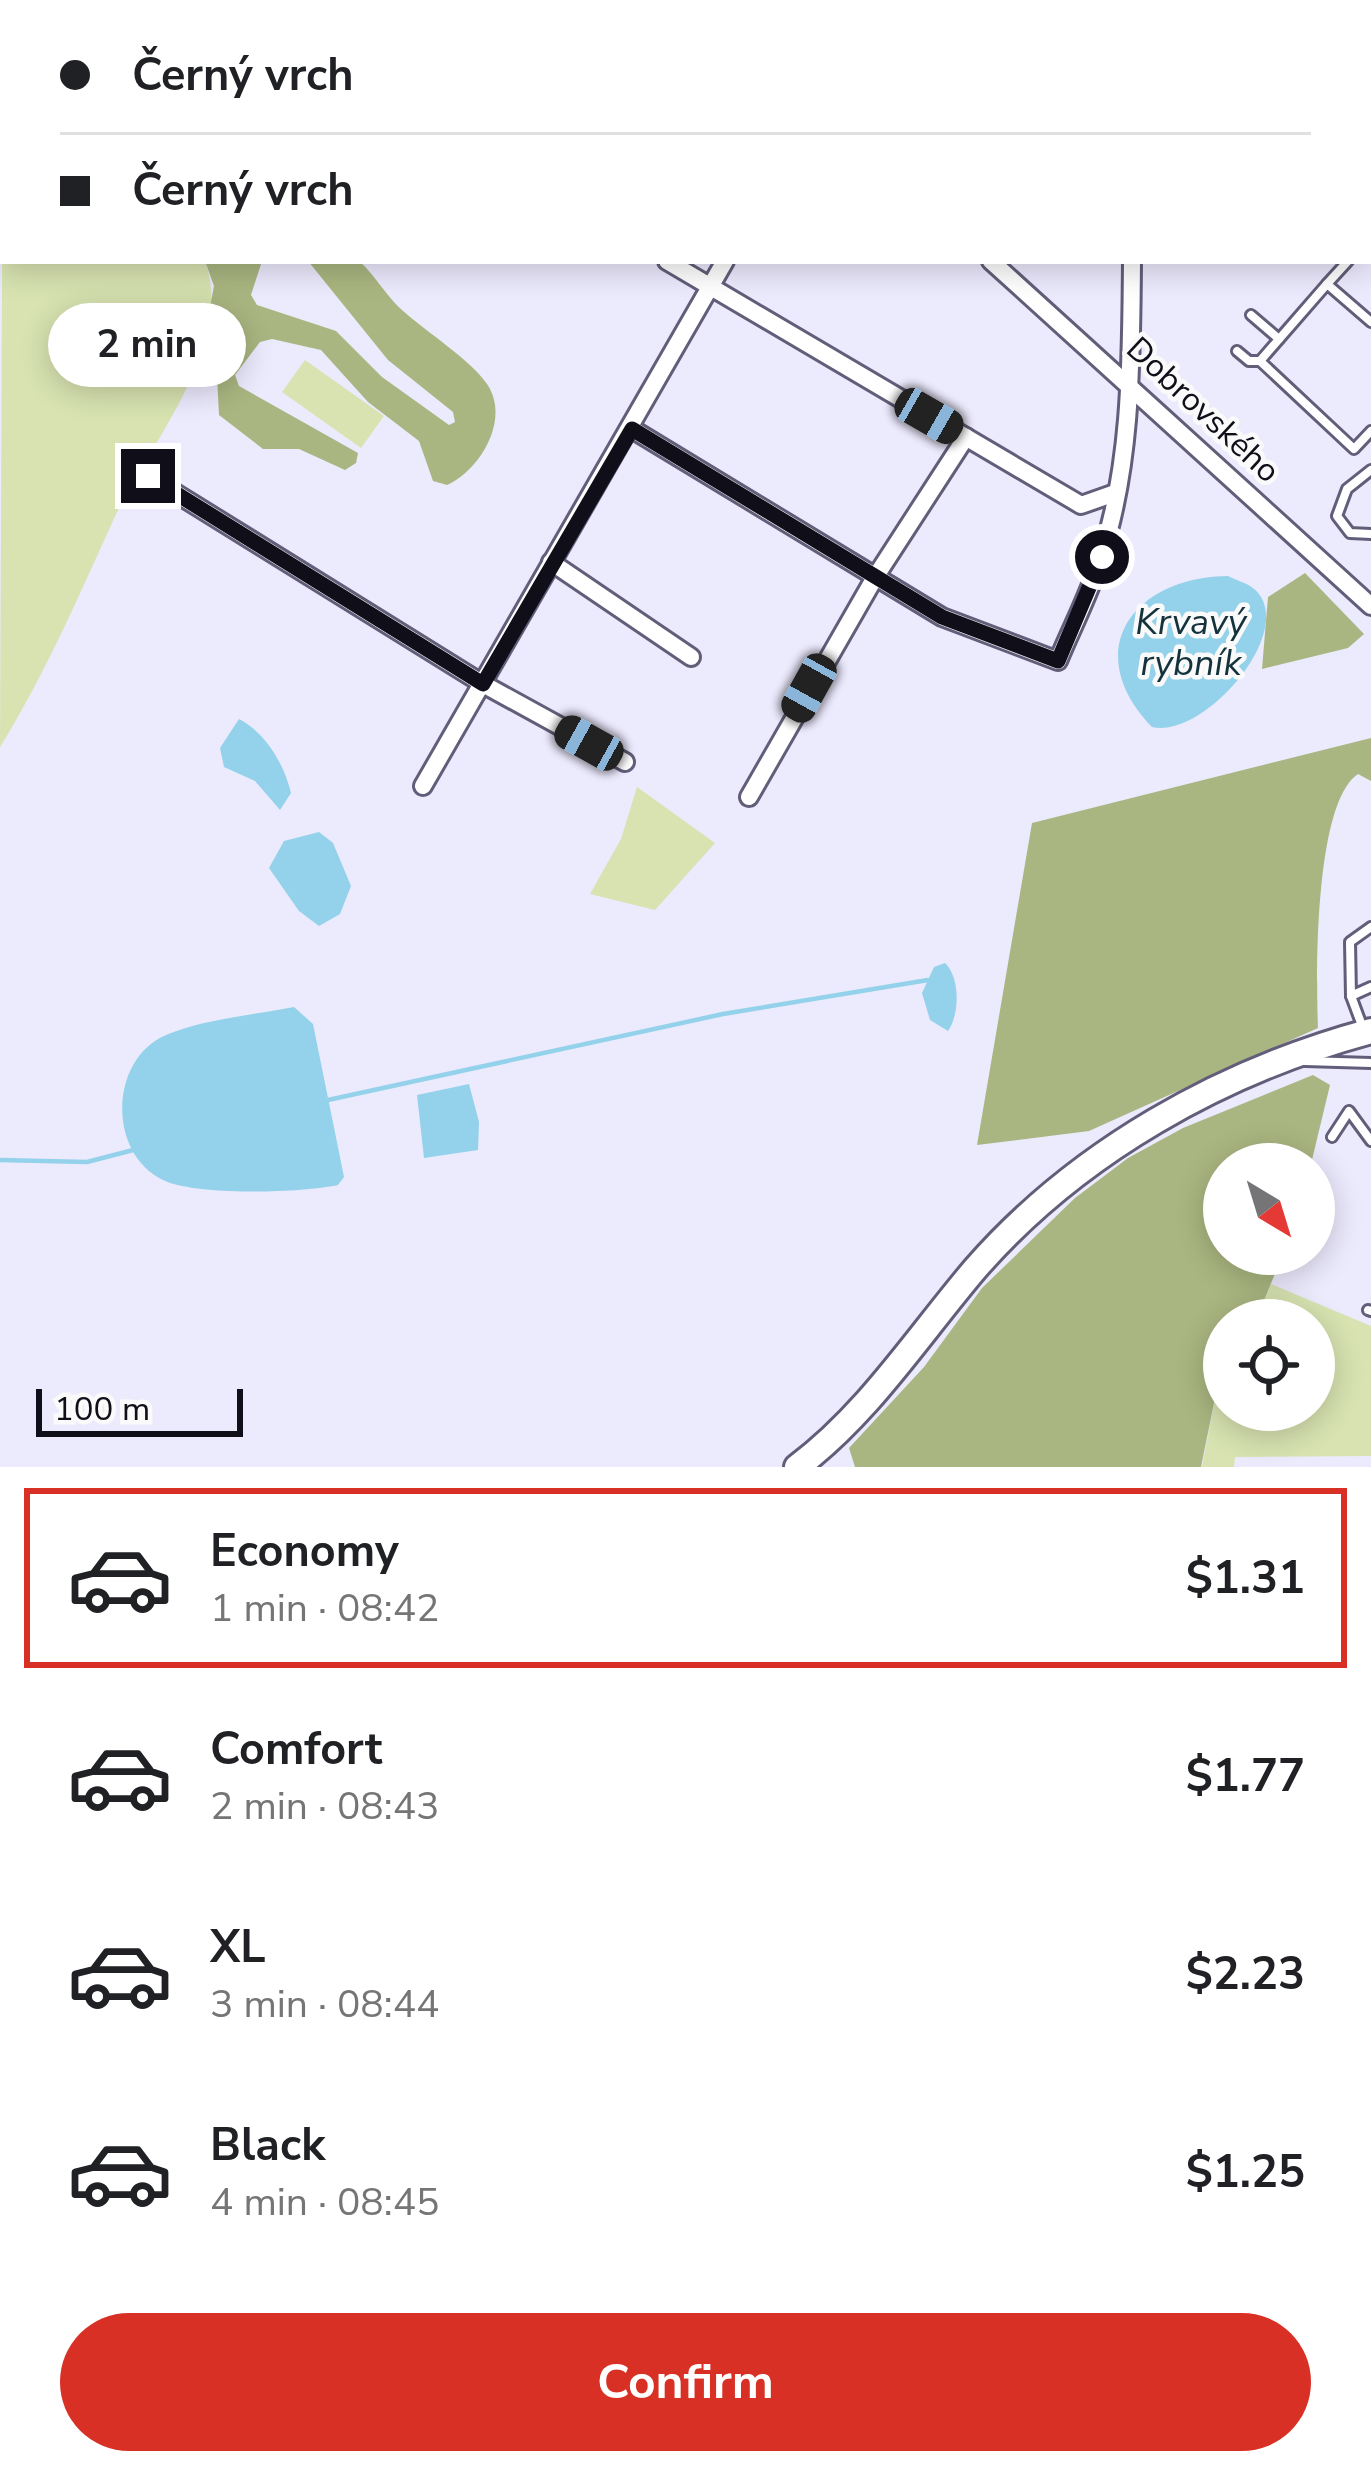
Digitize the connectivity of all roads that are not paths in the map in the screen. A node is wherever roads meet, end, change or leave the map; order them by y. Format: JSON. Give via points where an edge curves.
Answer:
{"nodes":[{"id":1,"x":672,"y":264,"type":"edge"},
{"id":2,"x":723,"y":264,"type":"edge"},
{"id":3,"x":995,"y":264,"type":"edge"},
{"id":4,"x":1132,"y":264,"type":"edge"},
{"id":5,"x":1345,"y":264,"type":"edge"},
{"id":6,"x":1327,"y":284,"type":"junction"},
{"id":7,"x":710,"y":289,"type":"junction"},
{"id":8,"x":1251,"y":315,"type":"dead end"},
{"id":9,"x":1369,"y":317,"type":"edge"},
{"id":10,"x":1279,"y":338,"type":"junction"},
{"id":11,"x":1238,"y":351,"type":"dead end"},
{"id":12,"x":1260,"y":361,"type":"junction"},
{"id":13,"x":1130,"y":382,"type":"junction"},
{"id":14,"x":632,"y":429,"type":"junction"},
{"id":15,"x":1371,"y":431,"type":"edge"},
{"id":16,"x":966,"y":436,"type":"junction"},
{"id":17,"x":1371,"y":470,"type":"edge"},
{"id":18,"x":148,"y":476,"type":"dead end"},
{"id":19,"x":1115,"y":494,"type":"junction"},
{"id":20,"x":1371,"y":534,"type":"edge"},
{"id":21,"x":551,"y":562,"type":"junction"},
{"id":22,"x":874,"y":579,"type":"junction"},
{"id":23,"x":1371,"y":606,"type":"edge"},
{"id":24,"x":691,"y":657,"type":"dead end"},
{"id":25,"x":483,"y":684,"type":"junction"},
{"id":26,"x":625,"y":762,"type":"dead end"},
{"id":27,"x":423,"y":786,"type":"dead end"},
{"id":28,"x":749,"y":797,"type":"dead end"},
{"id":29,"x":1371,"y":927,"type":"edge"},
{"id":30,"x":1371,"y":987,"type":"edge"},
{"id":31,"x":1351,"y":996,"type":"junction"},
{"id":32,"x":1368,"y":1031,"type":"edge"},
{"id":33,"x":1286,"y":1061,"type":"junction"},
{"id":34,"x":1371,"y":1063,"type":"edge"},
{"id":35,"x":1333,"y":1137,"type":"dead end"},
{"id":36,"x":1371,"y":1141,"type":"edge"},
{"id":37,"x":810,"y":1464,"type":"edge"}],
"edges":[{"from":1,"to":7,"type":"street"},
{"from":2,"to":7,"type":"street"},
{"from":3,"to":13,"type":"street","name":"Dobrovského"},
{"from":4,"to":13,"type":"street"},
{"from":5,"to":6,"type":"lane"},
{"from":6,"to":9,"type":"lane"},
{"from":6,"to":10,"type":"lane"},
{"from":7,"to":14,"type":"street"},
{"from":7,"to":16,"type":"street"},
{"from":8,"to":10,"type":"lane"},
{"from":10,"to":12,"type":"lane"},
{"from":11,"to":12,"type":"lane"},
{"from":12,"to":15,"type":"lane","via":[[1354,448]]},
{"from":13,"to":19,"type":"street"},
{"from":13,"to":23,"type":"street","name":"Dobrovského"},
{"from":14,"to":21,"type":"street"},
{"from":14,"to":22,"type":"street"},
{"from":16,"to":19,"type":"street","via":[[1082,505]]},
{"from":16,"to":22,"type":"street"},
{"from":17,"to":20,"type":"lane","via":[[1347,489],[1337,516],[1350,533]]},
{"from":18,"to":25,"type":"street"},
{"from":19,"to":22,"type":"street","via":[[1102,557],[1058,661],[942,617]]},
{"from":21,"to":24,"type":"street"},
{"from":21,"to":25,"type":"street"},
{"from":22,"to":28,"type":"street"},
{"from":25,"to":26,"type":"street"},
{"from":25,"to":27,"type":"street"},
{"from":29,"to":31,"type":"lane","via":[[1350,942]]},
{"from":30,"to":31,"type":"lane"},
{"from":31,"to":32,"type":"lane"},
{"from":32,"to":33,"type":"main road"},
{"from":33,"to":34,"type":"lane"},
{"from":33,"to":37,"type":"main road","via":[[1153,1123],[1043,1199]]},
{"from":35,"to":36,"type":"lane","via":[[1348,1112]]}]}
